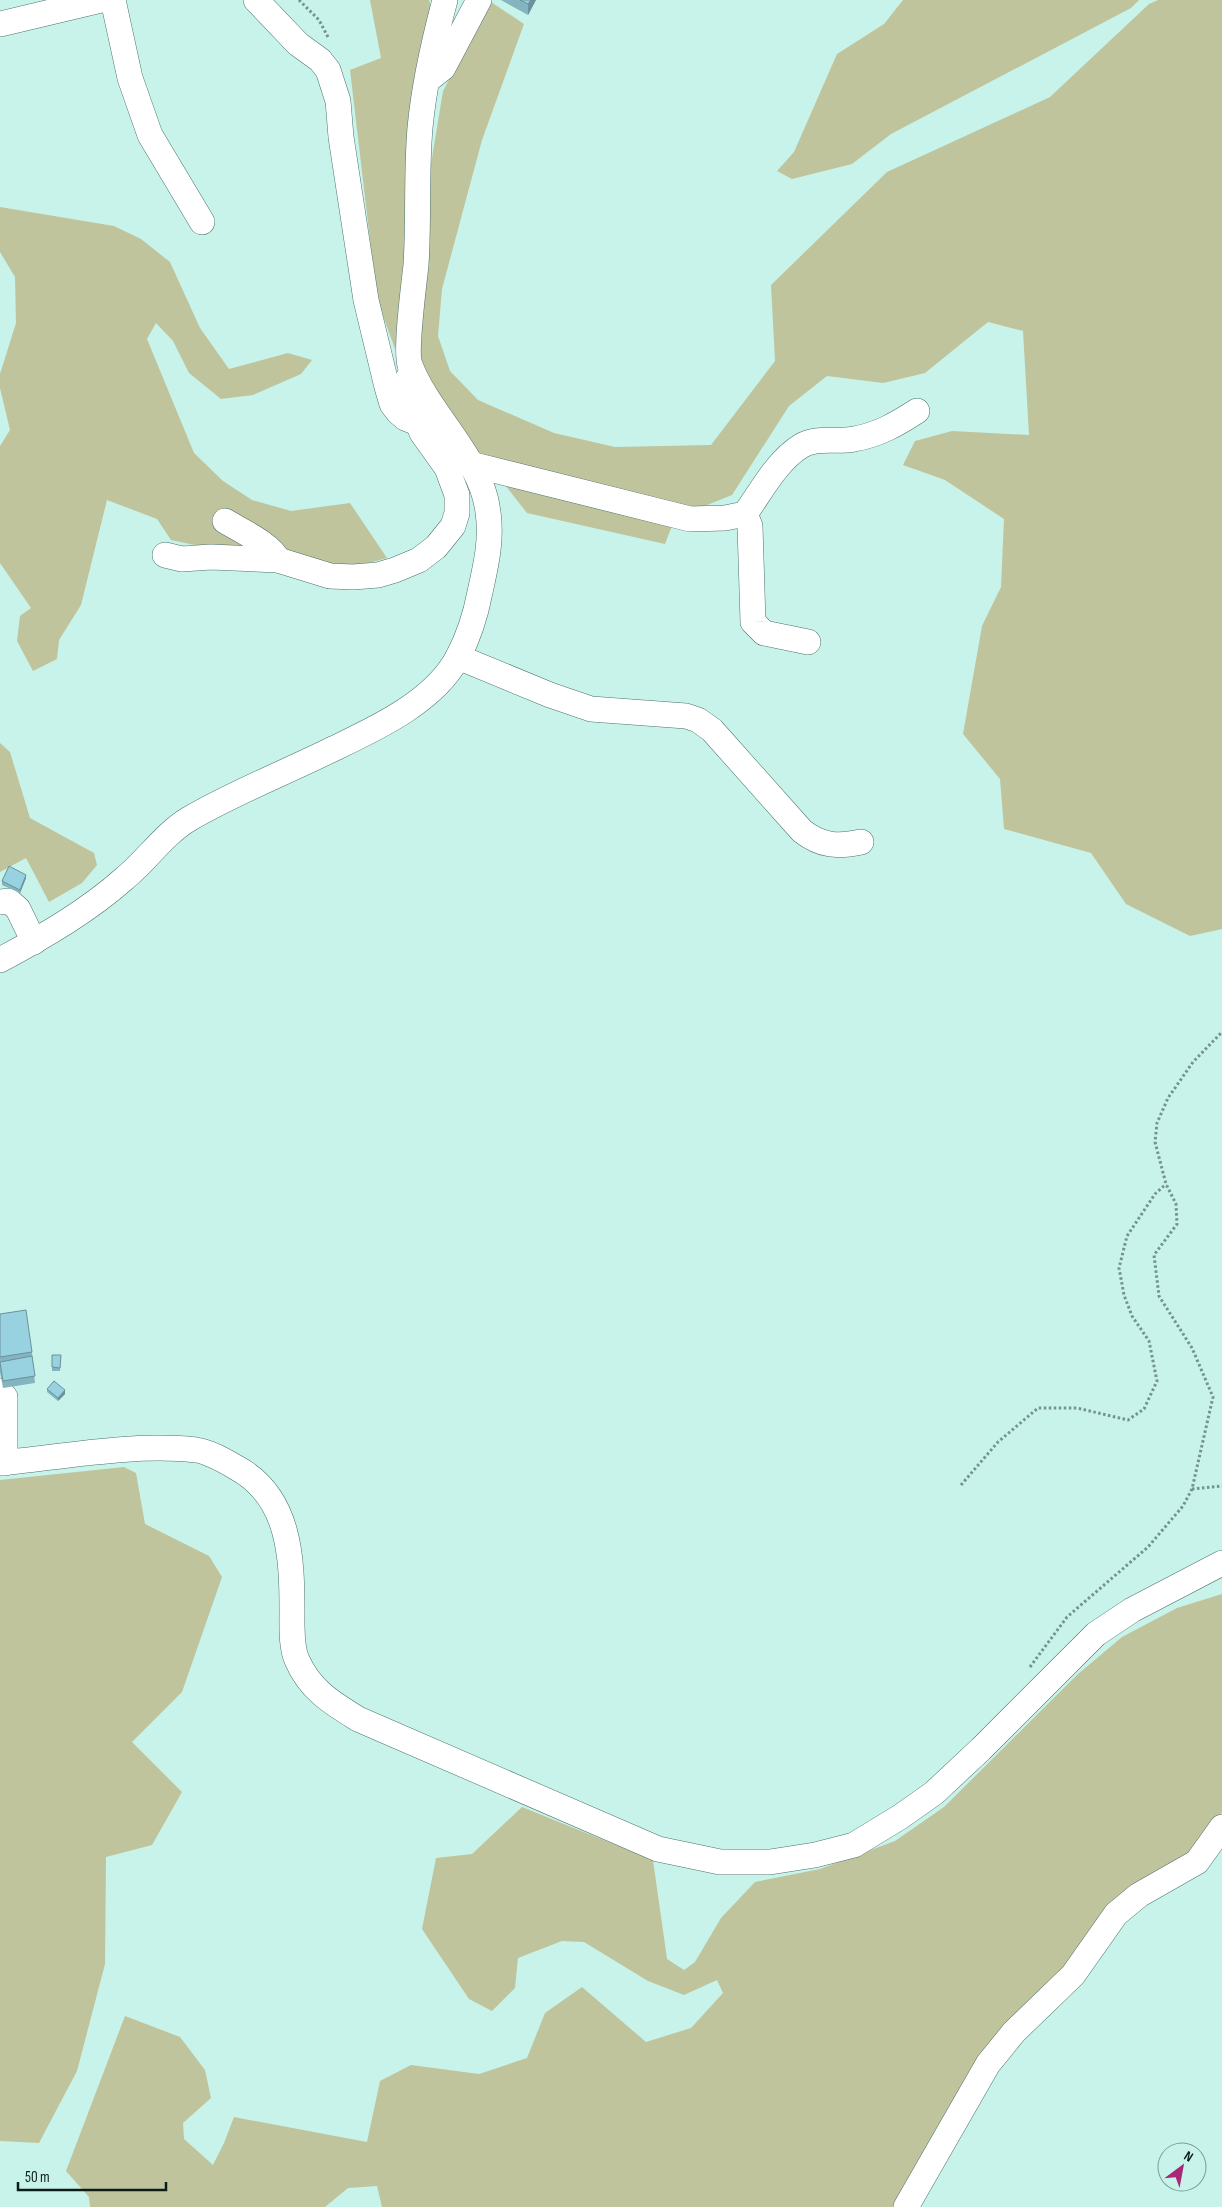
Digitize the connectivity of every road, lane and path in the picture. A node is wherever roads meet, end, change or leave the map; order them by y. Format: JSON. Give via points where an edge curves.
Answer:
{"nodes":[{"id":1,"x":101,"y":0,"type":"edge"},
{"id":2,"x":113,"y":0,"type":"edge"},
{"id":3,"x":256,"y":0,"type":"edge"},
{"id":4,"x":445,"y":0,"type":"edge"},
{"id":5,"x":479,"y":0,"type":"edge"},
{"id":6,"x":0,"y":24,"type":"edge"},
{"id":7,"x":427,"y":80,"type":"junction"},
{"id":8,"x":202,"y":222,"type":"dead end"},
{"id":9,"x":408,"y":360,"type":"junction"},
{"id":10,"x":917,"y":410,"type":"dead end"},
{"id":11,"x":418,"y":423,"type":"junction"},
{"id":12,"x":470,"y":464,"type":"junction"},
{"id":13,"x":746,"y":514,"type":"junction"},
{"id":14,"x":226,"y":521,"type":"dead end"},
{"id":15,"x":165,"y":555,"type":"dead end"},
{"id":16,"x":278,"y":560,"type":"junction"},
{"id":17,"x":808,"y":642,"type":"dead end"},
{"id":18,"x":458,"y":657,"type":"junction"},
{"id":19,"x":861,"y":842,"type":"dead end"},
{"id":20,"x":0,"y":902,"type":"edge"},
{"id":21,"x":34,"y":942,"type":"junction"},
{"id":22,"x":0,"y":960,"type":"edge"},
{"id":23,"x":1222,"y":1032,"type":"edge"},
{"id":24,"x":1166,"y":1184,"type":"junction"},
{"id":25,"x":0,"y":1391,"type":"edge"},
{"id":26,"x":2,"y":1463,"type":"edge"},
{"id":27,"x":962,"y":1485,"type":"dead end"},
{"id":28,"x":1222,"y":1486,"type":"edge"},
{"id":29,"x":1192,"y":1489,"type":"junction"},
{"id":30,"x":1222,"y":1563,"type":"edge"},
{"id":31,"x":1037,"y":1692,"type":"junction"},
{"id":32,"x":1222,"y":1827,"type":"edge"},
{"id":33,"x":906,"y":2207,"type":"edge"}],
"edges":[{"from":1,"to":6,"type":"street"},
{"from":2,"to":8,"type":"street","via":[[130,78],[150,136]]},
{"from":3,"to":11,"type":"street","via":[[328,70],[338,101],[366,300],[387,387],[398,412]]},
{"from":4,"to":7,"type":"street"},
{"from":5,"to":7,"type":"street","via":[[443,68]]},
{"from":7,"to":9,"type":"street","via":[[420,130],[418,241]]},
{"from":9,"to":11,"type":"street","via":[[408,385]]},
{"from":9,"to":12,"type":"street","via":[[418,382]]},
{"from":10,"to":13,"type":"street","via":[[882,432],[869,436],[853,440],[817,440],[802,445],[776,469]]},
{"from":11,"to":16,"type":"street","via":[[447,468],[457,495],[453,526],[436,547],[419,560],[378,575],[354,577],[330,576]]},
{"from":12,"to":13,"type":"street","via":[[690,519]]},
{"from":12,"to":18,"type":"street","via":[[488,508],[490,535],[478,604]]},
{"from":13,"to":17,"type":"street","via":[[750,526],[753,622],[764,633]]},
{"from":14,"to":16,"type":"street","via":[[266,546]]},
{"from":15,"to":16,"type":"street","via":[[182,559]]},
{"from":18,"to":19,"type":"street","via":[[591,709],[686,716],[698,720],[712,730],[802,831],[814,840],[842,846]]},
{"from":18,"to":21,"type":"street","via":[[445,676],[421,699],[388,722],[186,821],[125,878]]},
{"from":20,"to":21,"type":"street","via":[[8,901],[18,909]]},
{"from":21,"to":22,"type":"street"},
{"from":23,"to":24,"type":"path","via":[[1193,1062],[1168,1098],[1157,1124],[1155,1142]]},
{"from":24,"to":27,"type":"path","via":[[1155,1194],[1127,1236],[1119,1268],[1132,1316],[1148,1341],[1157,1381],[1144,1409],[1128,1420],[1077,1408],[1038,1408],[998,1442]]},
{"from":24,"to":29,"type":"path","via":[[1176,1204],[1177,1224],[1154,1255],[1159,1296],[1192,1348],[1213,1397]]},
{"from":25,"to":26,"type":"street","via":[[5,1397]]},
{"from":26,"to":31,"type":"street","via":[[153,1448],[198,1450],[248,1474],[262,1486],[284,1525],[291,1558],[296,1658],[306,1678],[323,1697],[358,1719],[658,1849],[720,1862],[770,1862],[815,1855],[854,1844],[934,1793]]},
{"from":28,"to":29,"type":"path"},
{"from":29,"to":31,"type":"path","via":[[1183,1506],[1148,1548],[1067,1617],[1024,1676]]},
{"from":30,"to":31,"type":"street","via":[[1140,1606],[1096,1634]]},
{"from":32,"to":33,"type":"street","via":[[1197,1862],[1139,1895],[1116,1914],[1072,1975],[1014,2032],[988,2064]]}]}
